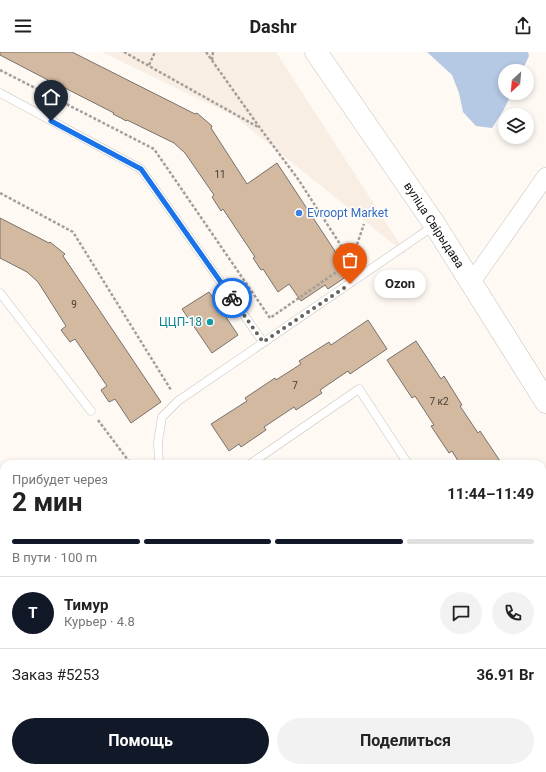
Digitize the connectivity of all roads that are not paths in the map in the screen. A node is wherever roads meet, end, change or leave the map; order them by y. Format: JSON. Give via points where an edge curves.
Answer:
{"nodes":[{"id":1,"x":316,"y":52,"type":"edge"},
{"id":2,"x":0,"y":93,"type":"edge"},
{"id":3,"x":546,"y":176,"type":"edge"},
{"id":4,"x":435,"y":225,"type":"junction"},
{"id":5,"x":471,"y":283,"type":"junction"},
{"id":6,"x":0,"y":293,"type":"edge"},
{"id":7,"x":263,"y":342,"type":"junction"},
{"id":8,"x":546,"y":402,"type":"edge"},
{"id":9,"x":91,"y":411,"type":"road end"},
{"id":10,"x":159,"y":460,"type":"edge"},
{"id":11,"x":256,"y":460,"type":"edge"},
{"id":12,"x":405,"y":460,"type":"edge"}],
"edges":[{"from":1,"to":4,"type":"main road","name":"вуліца Свірыдава"},
{"from":2,"to":7,"type":"lane","via":[[141,169]]},
{"from":3,"to":5,"type":"street"},
{"from":4,"to":5,"type":"main road","name":"вуліца Свірыдава"},
{"from":4,"to":7,"type":"lane"},
{"from":5,"to":8,"type":"main road","name":"вуліца Свірыдава"},
{"from":6,"to":9,"type":"lane"},
{"from":7,"to":10,"type":"lane","via":[[178,401],[162,417],[158,442]]},
{"from":11,"to":12,"type":"lane","via":[[359,389]]}]}
